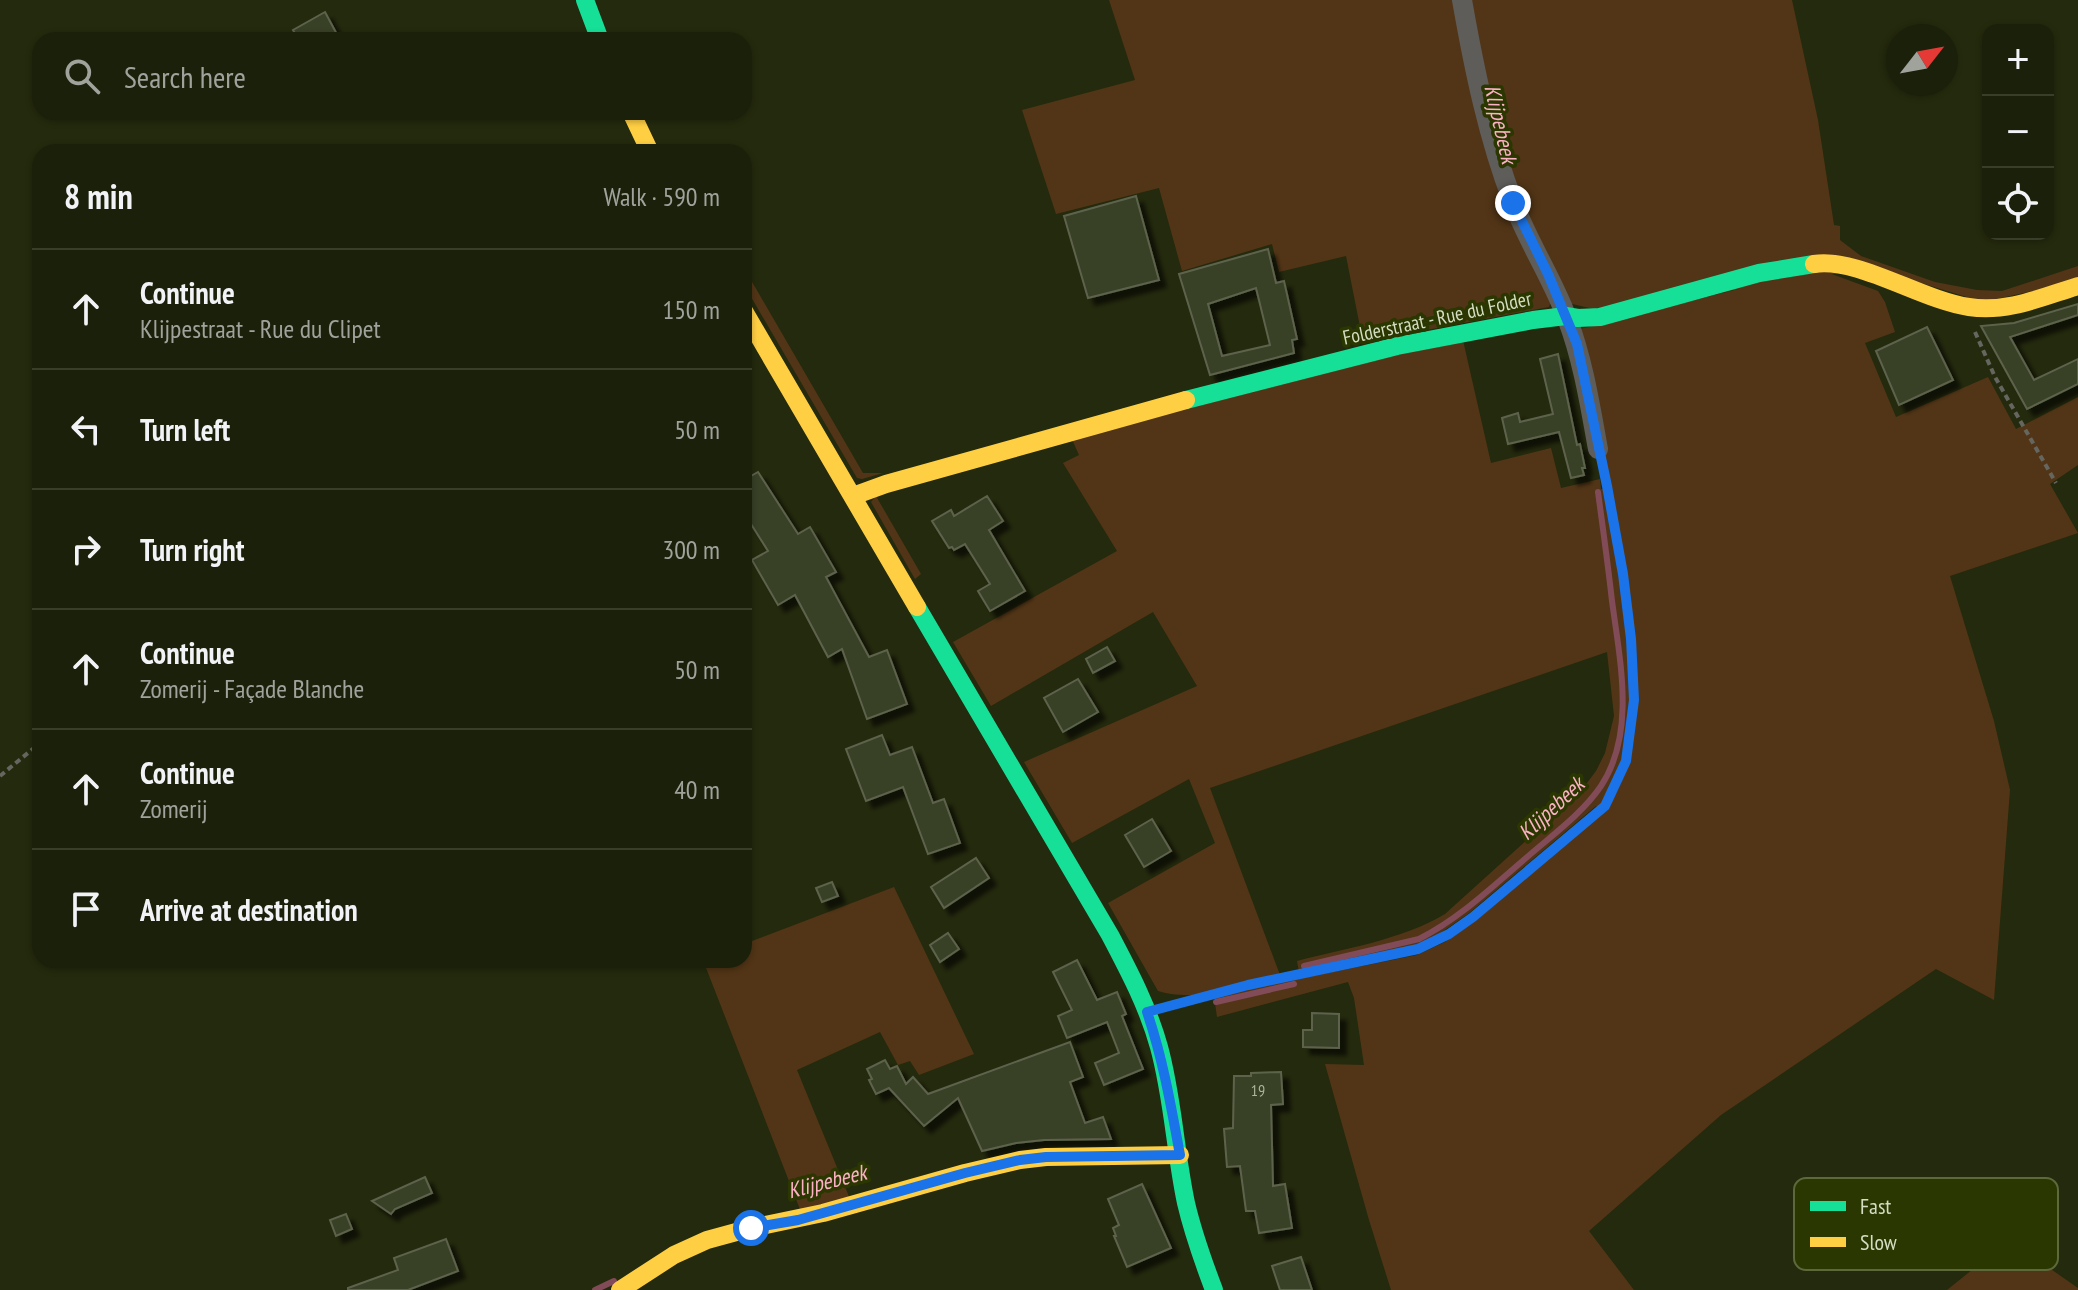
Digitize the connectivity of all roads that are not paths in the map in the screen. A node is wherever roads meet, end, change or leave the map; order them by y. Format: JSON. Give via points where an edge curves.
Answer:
{"nodes":[{"id":1,"x":585,"y":0,"type":"edge"},
{"id":2,"x":1462,"y":0,"type":"edge"},
{"id":3,"x":597,"y":32,"type":"edge"},
{"id":4,"x":635,"y":120,"type":"edge"},
{"id":5,"x":646,"y":144,"type":"edge"},
{"id":6,"x":2078,"y":286,"type":"edge"},
{"id":7,"x":1566,"y":316,"type":"junction"},
{"id":8,"x":752,"y":325,"type":"edge"},
{"id":9,"x":1598,"y":449,"type":"road end"},
{"id":10,"x":853,"y":496,"type":"junction"},
{"id":11,"x":1180,"y":1155,"type":"junction"},
{"id":12,"x":620,"y":1290,"type":"edge"},
{"id":13,"x":1214,"y":1290,"type":"edge"}],
"edges":[{"from":1,"to":3,"type":"street"},
{"from":2,"to":7,"type":"street","via":[[1499,162]]},
{"from":4,"to":5,"type":"street"},
{"from":6,"to":7,"type":"street","name":"Folderstraat - Rue du Folder","via":[[1998,308],[1966,307],[1852,267],[1820,263],[1759,273],[1600,317]]},
{"from":7,"to":9,"type":"street","via":[[1577,344]]},
{"from":7,"to":10,"type":"street","name":"Folderstraat - Rue du Folder","via":[[1397,346],[1283,374]]},
{"from":8,"to":10,"type":"street"},
{"from":10,"to":11,"type":"street","via":[[1138,989],[1158,1044]]},
{"from":11,"to":12,"type":"street","via":[[1046,1157],[965,1173],[707,1240]]},
{"from":11,"to":13,"type":"street","via":[[1186,1202]]}]}
